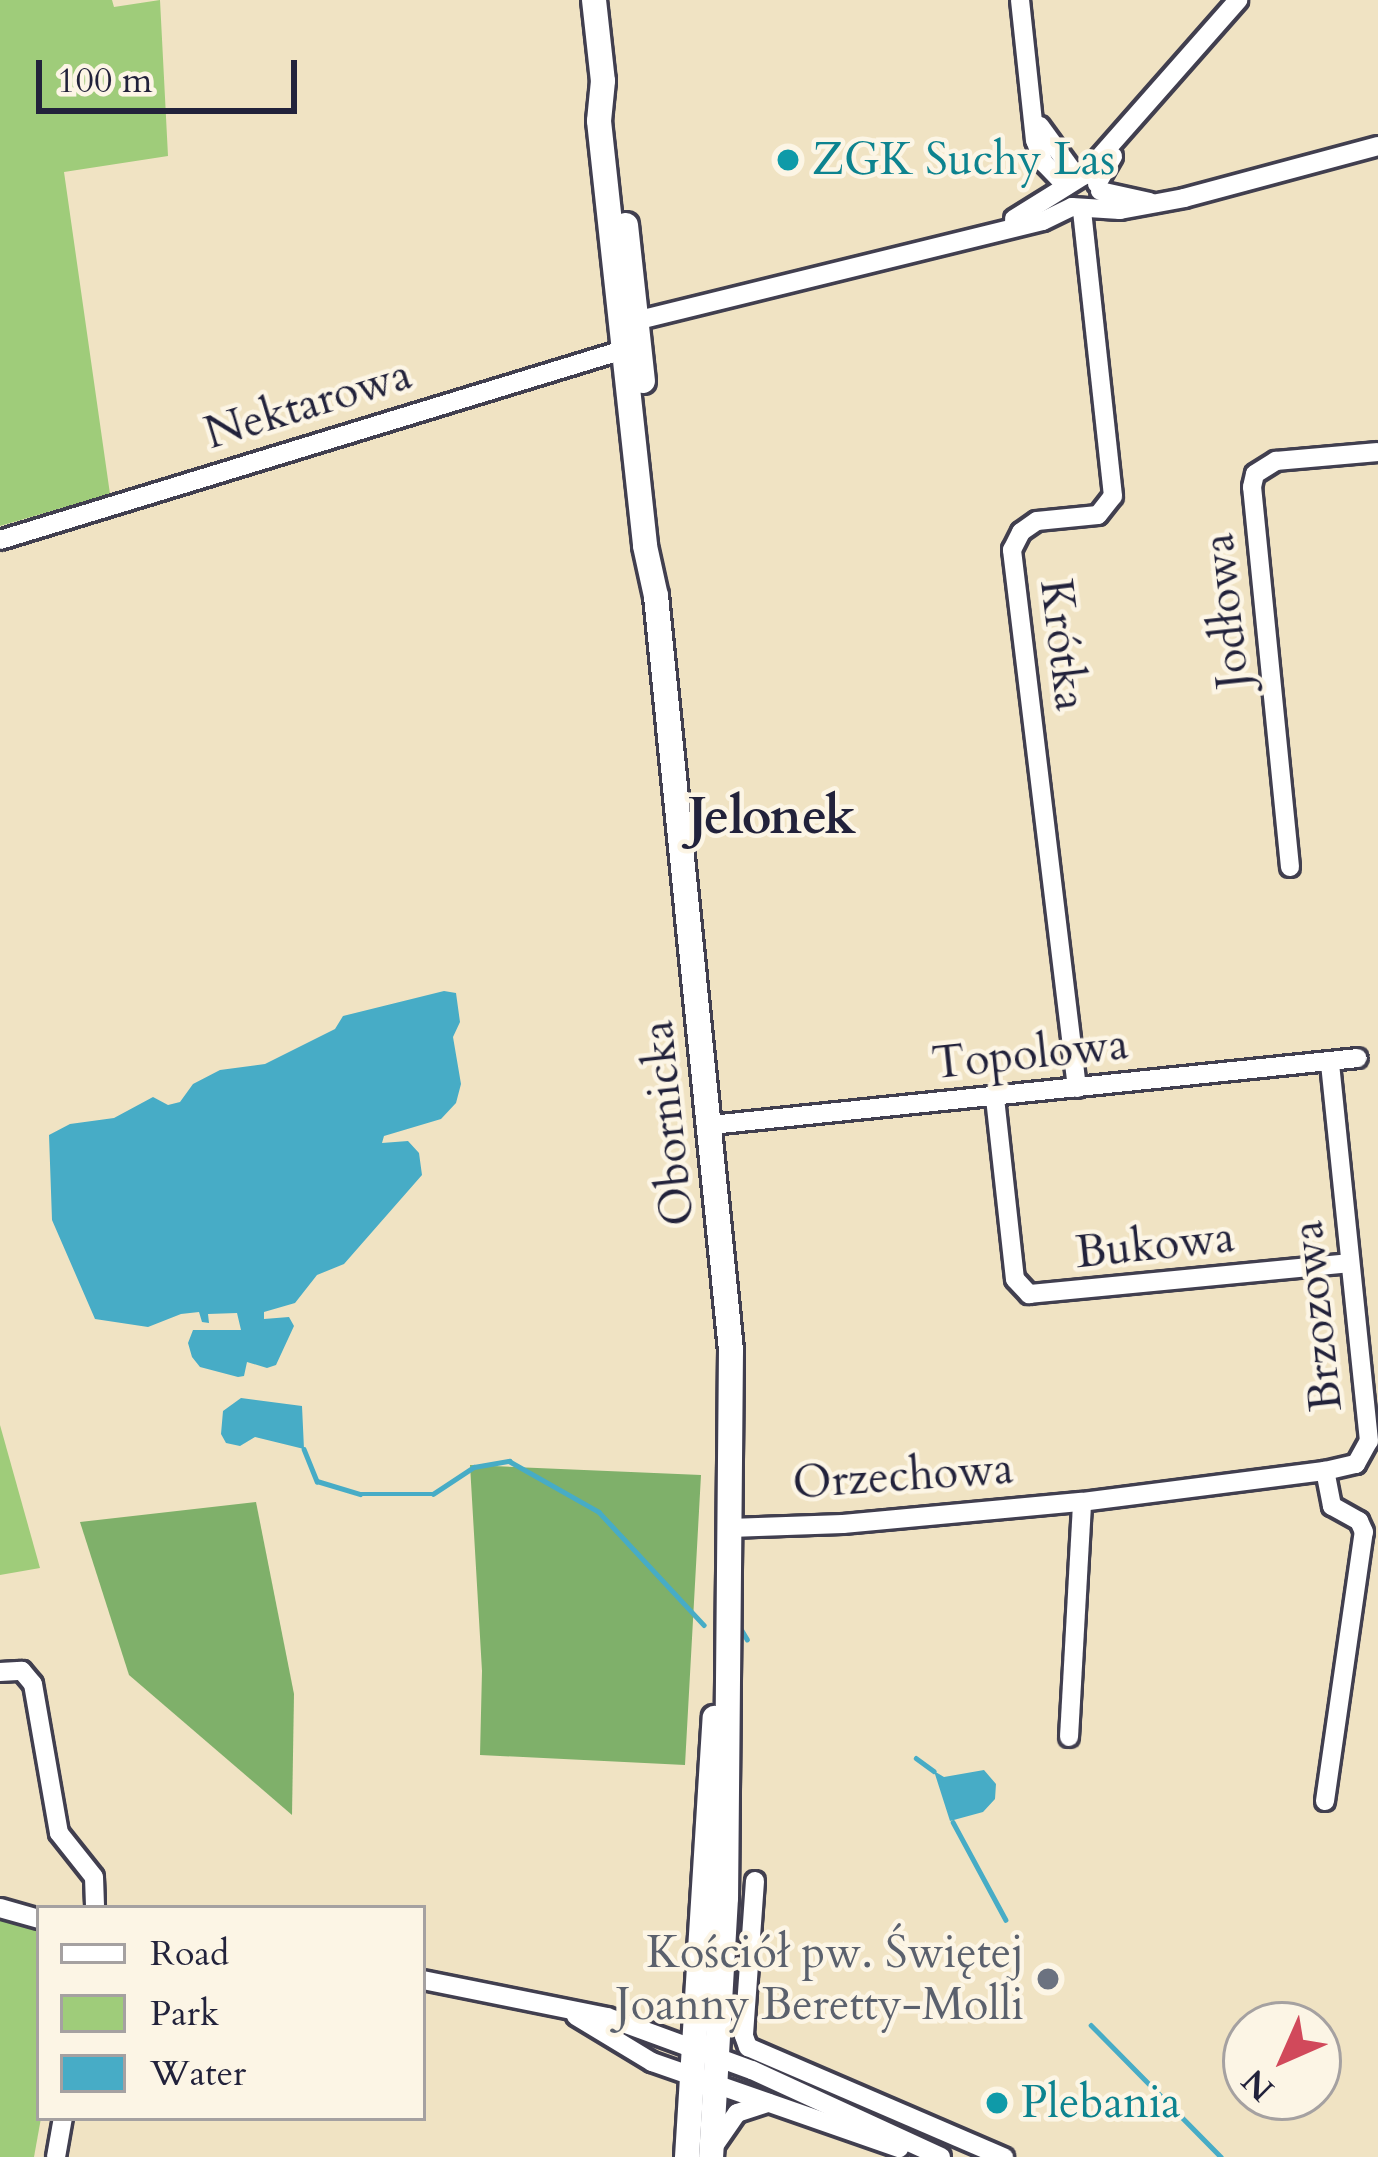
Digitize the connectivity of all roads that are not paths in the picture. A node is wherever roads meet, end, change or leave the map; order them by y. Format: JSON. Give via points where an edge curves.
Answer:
{"nodes":[{"id":1,"x":594,"y":0,"type":"edge"},
{"id":2,"x":1020,"y":0,"type":"edge"},
{"id":3,"x":1238,"y":0,"type":"edge"},
{"id":4,"x":1378,"y":146,"type":"edge"},
{"id":5,"x":1082,"y":192,"type":"junction"},
{"id":6,"x":630,"y":335,"type":"junction"},
{"id":7,"x":1378,"y":452,"type":"edge"},
{"id":8,"x":0,"y":540,"type":"edge"},
{"id":9,"x":1290,"y":867,"type":"dead end"},
{"id":10,"x":1358,"y":1058,"type":"dead end"},
{"id":11,"x":1330,"y":1061,"type":"junction"},
{"id":12,"x":1077,"y":1088,"type":"junction"},
{"id":13,"x":994,"y":1098,"type":"junction"},
{"id":14,"x":711,"y":1125,"type":"junction"},
{"id":15,"x":1350,"y":1263,"type":"junction"},
{"id":16,"x":1325,"y":1471,"type":"junction"},
{"id":17,"x":1082,"y":1502,"type":"junction"},
{"id":18,"x":730,"y":1528,"type":"junction"},
{"id":19,"x":725,"y":1644,"type":"junction"},
{"id":20,"x":0,"y":1672,"type":"edge"},
{"id":21,"x":1069,"y":1737,"type":"dead end"},
{"id":22,"x":1325,"y":1801,"type":"dead end"},
{"id":23,"x":755,"y":1882,"type":"dead end"},
{"id":24,"x":95,"y":1905,"type":"edge"},
{"id":25,"x":0,"y":1908,"type":"edge"},
{"id":26,"x":36,"y":1918,"type":"edge"},
{"id":27,"x":426,"y":1981,"type":"edge"},
{"id":28,"x":699,"y":1990,"type":"junction"},
{"id":29,"x":567,"y":2010,"type":"junction"},
{"id":30,"x":656,"y":2034,"type":"junction"},
{"id":31,"x":705,"y":2066,"type":"junction"},
{"id":32,"x":768,"y":2103,"type":"junction"},
{"id":33,"x":62,"y":2121,"type":"edge"},
{"id":34,"x":930,"y":2126,"type":"junction"},
{"id":35,"x":924,"y":2152,"type":"edge"},
{"id":36,"x":704,"y":2155,"type":"edge"},
{"id":37,"x":56,"y":2157,"type":"edge"},
{"id":38,"x":941,"y":2157,"type":"edge"},
{"id":39,"x":1004,"y":2157,"type":"edge"}],
"edges":[{"from":1,"to":6,"type":"main road","name":"Obornicka","via":[[599,121]]},
{"from":2,"to":5,"type":"street","via":[[1035,140],[1044,163]]},
{"from":3,"to":5,"type":"street"},
{"from":4,"to":5,"type":"street","name":"Nektarowa","via":[[1154,203]]},
{"from":5,"to":6,"type":"street","name":"Nektarowa","via":[[1043,221]]},
{"from":5,"to":12,"type":"street","name":"Krótka","via":[[1113,496],[1098,515],[1037,520],[1012,550]]},
{"from":6,"to":8,"type":"street","name":"Nektarowa"},
{"from":6,"to":14,"type":"main road","name":"Obornicka"},
{"from":7,"to":9,"type":"street","name":"Jodłowa","via":[[1276,460],[1264,464],[1252,487]]},
{"from":10,"to":11,"type":"street","name":"Topolowa"},
{"from":11,"to":12,"type":"street","name":"Topolowa"},
{"from":11,"to":15,"type":"street","name":"Brzozowa"},
{"from":12,"to":13,"type":"street","name":"Topolowa"},
{"from":13,"to":14,"type":"street","name":"Topolowa"},
{"from":13,"to":15,"type":"street","name":"Bukowa","via":[[1021,1290],[1039,1296]]},
{"from":14,"to":18,"type":"main road","name":"Obornicka","via":[[730,1349]]},
{"from":15,"to":16,"type":"street","name":"Brzozowa","via":[[1369,1441],[1356,1464]]},
{"from":16,"to":17,"type":"street","name":"Orzechowa"},
{"from":16,"to":22,"type":"street","name":"Brzozowa","via":[[1332,1507],[1364,1532]]},
{"from":17,"to":18,"type":"street","name":"Orzechowa"},
{"from":17,"to":21,"type":"street","name":"Orzechowa"},
{"from":18,"to":19,"type":"main road","name":"Obornicka"},
{"from":19,"to":28,"type":"main road","name":"Obornicka","via":[[710,1751]]},
{"from":19,"to":31,"type":"main road","name":"Obornicka","via":[[720,2031]]},
{"from":20,"to":24,"type":"street","via":[[22,1671],[33,1684],[59,1833],[94,1877]]},
{"from":23,"to":34,"type":"street","via":[[748,2047]]},
{"from":25,"to":26,"type":"street"},
{"from":27,"to":29,"type":"street"},
{"from":28,"to":30,"type":"street","via":[[677,2028]]},
{"from":28,"to":31,"type":"main road","name":"Obornicka"},
{"from":29,"to":30,"type":"street"},
{"from":29,"to":31,"type":"street","via":[[639,2055]]},
{"from":30,"to":31,"type":"street"},
{"from":31,"to":32,"type":"street"},
{"from":31,"to":35,"type":"street"},
{"from":31,"to":36,"type":"main road","name":"Obornicka"},
{"from":32,"to":35,"type":"street"},
{"from":32,"to":36,"type":"street","via":[[726,2122]]},
{"from":33,"to":37,"type":"street"},
{"from":34,"to":35,"type":"street"},
{"from":34,"to":39,"type":"street"},
{"from":35,"to":38,"type":"street"}]}
